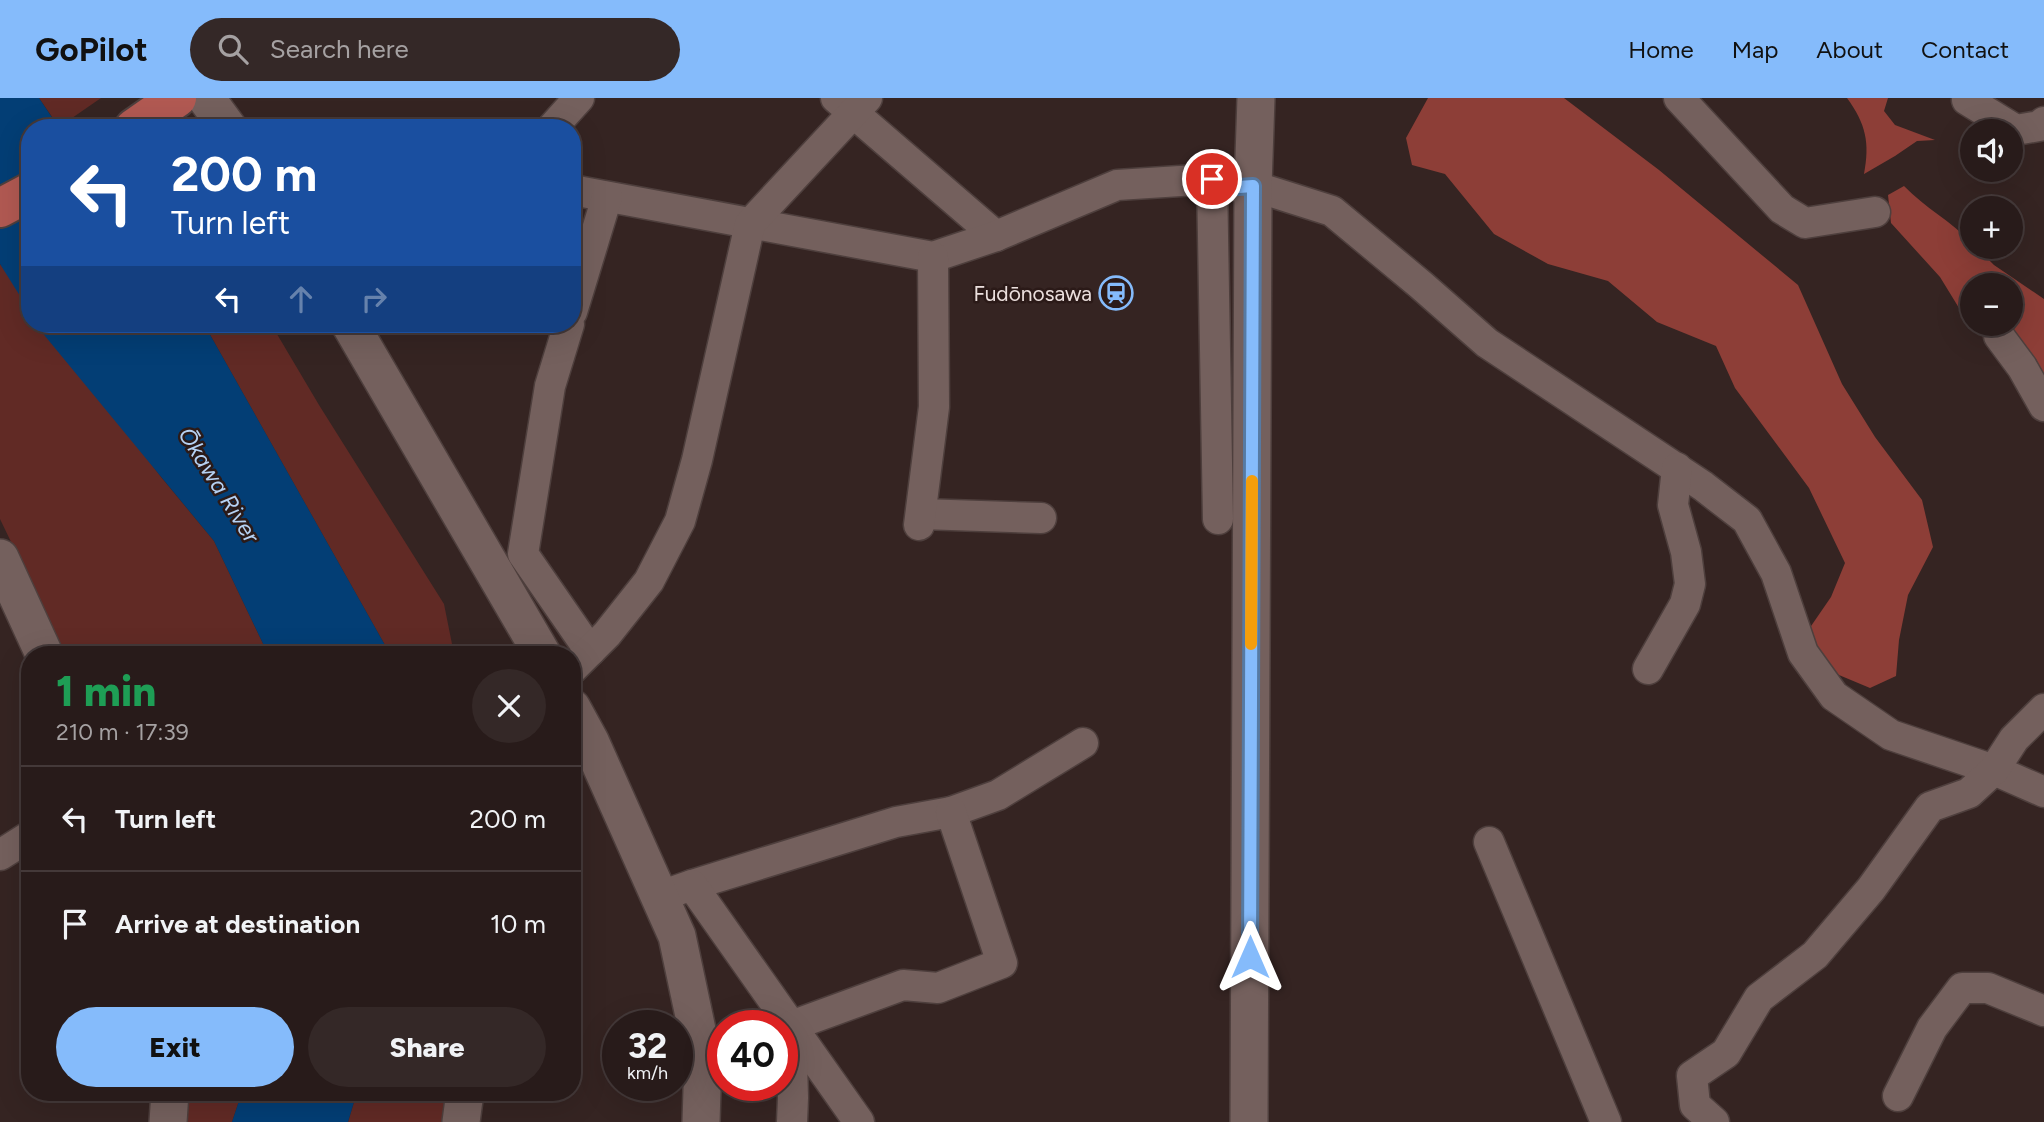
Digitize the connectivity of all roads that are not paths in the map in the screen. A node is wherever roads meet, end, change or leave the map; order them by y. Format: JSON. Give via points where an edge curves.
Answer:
{"nodes":[{"id":1,"x":177,"y":98,"type":"edge"},
{"id":2,"x":206,"y":98,"type":"edge"},
{"id":3,"x":579,"y":98,"type":"edge"},
{"id":4,"x":1256,"y":98,"type":"edge"},
{"id":5,"x":1679,"y":98,"type":"edge"},
{"id":6,"x":1967,"y":100,"type":"dead end"},
{"id":7,"x":852,"y":103,"type":"edge"},
{"id":8,"x":147,"y":119,"type":"edge"},
{"id":9,"x":221,"y":119,"type":"edge"},
{"id":10,"x":560,"y":119,"type":"edge"},
{"id":11,"x":2044,"y":122,"type":"edge"},
{"id":12,"x":1212,"y":179,"type":"junction"},
{"id":13,"x":1253,"y":186,"type":"junction"},
{"id":14,"x":581,"y":192,"type":"edge"},
{"id":15,"x":21,"y":197,"type":"edge"},
{"id":16,"x":607,"y":197,"type":"junction"},
{"id":17,"x":0,"y":208,"type":"edge"},
{"id":18,"x":1874,"y":212,"type":"dead end"},
{"id":19,"x":750,"y":224,"type":"junction"},
{"id":20,"x":996,"y":236,"type":"junction"},
{"id":21,"x":933,"y":257,"type":"junction"},
{"id":22,"x":581,"y":282,"type":"edge"},
{"id":23,"x":355,"y":333,"type":"edge"},
{"id":24,"x":566,"y":333,"type":"edge"},
{"id":25,"x":1999,"y":337,"type":"dead end"},
{"id":26,"x":2044,"y":406,"type":"edge"},
{"id":27,"x":1677,"y":468,"type":"junction"},
{"id":28,"x":1041,"y":517,"type":"dead end"},
{"id":29,"x":1218,"y":519,"type":"dead end"},
{"id":30,"x":0,"y":558,"type":"edge"},
{"id":31,"x":40,"y":646,"type":"edge"},
{"id":32,"x":537,"y":646,"type":"edge"},
{"id":33,"x":573,"y":646,"type":"edge"},
{"id":34,"x":581,"y":660,"type":"edge"},
{"id":35,"x":1648,"y":669,"type":"dead end"},
{"id":36,"x":2044,"y":709,"type":"edge"},
{"id":37,"x":581,"y":724,"type":"edge"},
{"id":38,"x":1083,"y":743,"type":"dead end"},
{"id":39,"x":1994,"y":770,"type":"junction"},
{"id":40,"x":2044,"y":792,"type":"edge"},
{"id":41,"x":951,"y":812,"type":"junction"},
{"id":42,"x":21,"y":842,"type":"edge"},
{"id":43,"x":1489,"y":842,"type":"dead end"},
{"id":44,"x":0,"y":855,"type":"edge"},
{"id":45,"x":676,"y":891,"type":"junction"},
{"id":46,"x":777,"y":1010,"type":"edge"},
{"id":47,"x":2044,"y":1011,"type":"edge"},
{"id":48,"x":798,"y":1023,"type":"edge"},
{"id":49,"x":798,"y":1036,"type":"edge"},
{"id":50,"x":1898,"y":1096,"type":"dead end"},
{"id":51,"x":464,"y":1101,"type":"edge"},
{"id":52,"x":793,"y":1101,"type":"edge"},
{"id":53,"x":856,"y":1120,"type":"edge"},
{"id":54,"x":461,"y":1122,"type":"edge"},
{"id":55,"x":701,"y":1122,"type":"edge"},
{"id":56,"x":792,"y":1122,"type":"edge"},
{"id":57,"x":1249,"y":1122,"type":"edge"},
{"id":58,"x":1606,"y":1122,"type":"edge"},
{"id":59,"x":1714,"y":1122,"type":"edge"}],
"edges":[{"from":1,"to":8,"type":"main road"},
{"from":2,"to":9,"type":"street"},
{"from":3,"to":10,"type":"street"},
{"from":4,"to":13,"type":"street"},
{"from":5,"to":18,"type":"street","via":[[1782,209],[1805,223]]},
{"from":6,"to":11,"type":"street","via":[[2016,130]]},
{"from":7,"to":19,"type":"street"},
{"from":7,"to":20,"type":"street"},
{"from":12,"to":13,"type":"street"},
{"from":12,"to":20,"type":"street","via":[[1117,184]]},
{"from":12,"to":29,"type":"street"},
{"from":13,"to":27,"type":"street","via":[[1332,211],[1487,343]]},
{"from":13,"to":57,"type":"street"},
{"from":14,"to":16,"type":"street"},
{"from":15,"to":17,"type":"main road"},
{"from":16,"to":19,"type":"street"},
{"from":16,"to":22,"type":"street"},
{"from":19,"to":21,"type":"street"},
{"from":19,"to":34,"type":"street","via":[[680,522],[649,581]]},
{"from":20,"to":21,"type":"street"},
{"from":21,"to":28,"type":"street","via":[[934,407],[920,520]]},
{"from":23,"to":32,"type":"street"},
{"from":24,"to":33,"type":"street","via":[[550,386],[523,554]]},
{"from":25,"to":26,"type":"street"},
{"from":27,"to":35,"type":"street","via":[[1672,505],[1690,584],[1685,604]]},
{"from":27,"to":39,"type":"street","via":[[1747,520],[1776,573],[1803,653],[1834,696],[1891,735]]},
{"from":30,"to":31,"type":"street"},
{"from":36,"to":39,"type":"street","via":[[2014,738]]},
{"from":37,"to":45,"type":"street"},
{"from":38,"to":41,"type":"street","via":[[998,795]]},
{"from":39,"to":40,"type":"street"},
{"from":39,"to":59,"type":"street","via":[[1969,793],[1930,807],[1871,889],[1815,954],[1759,998],[1726,1053],[1692,1076],[1695,1105]]},
{"from":41,"to":45,"type":"street","via":[[896,822]]},
{"from":41,"to":48,"type":"street","via":[[1002,962],[938,988],[903,985]]},
{"from":42,"to":44,"type":"street"},
{"from":43,"to":58,"type":"street"},
{"from":45,"to":46,"type":"street"},
{"from":45,"to":55,"type":"street","via":[[677,936],[704,1058]]},
{"from":47,"to":50,"type":"street","via":[[1988,988],[1962,988],[1932,1028]]},
{"from":49,"to":53,"type":"street"},
{"from":51,"to":54,"type":"street"},
{"from":52,"to":56,"type":"street"}]}
